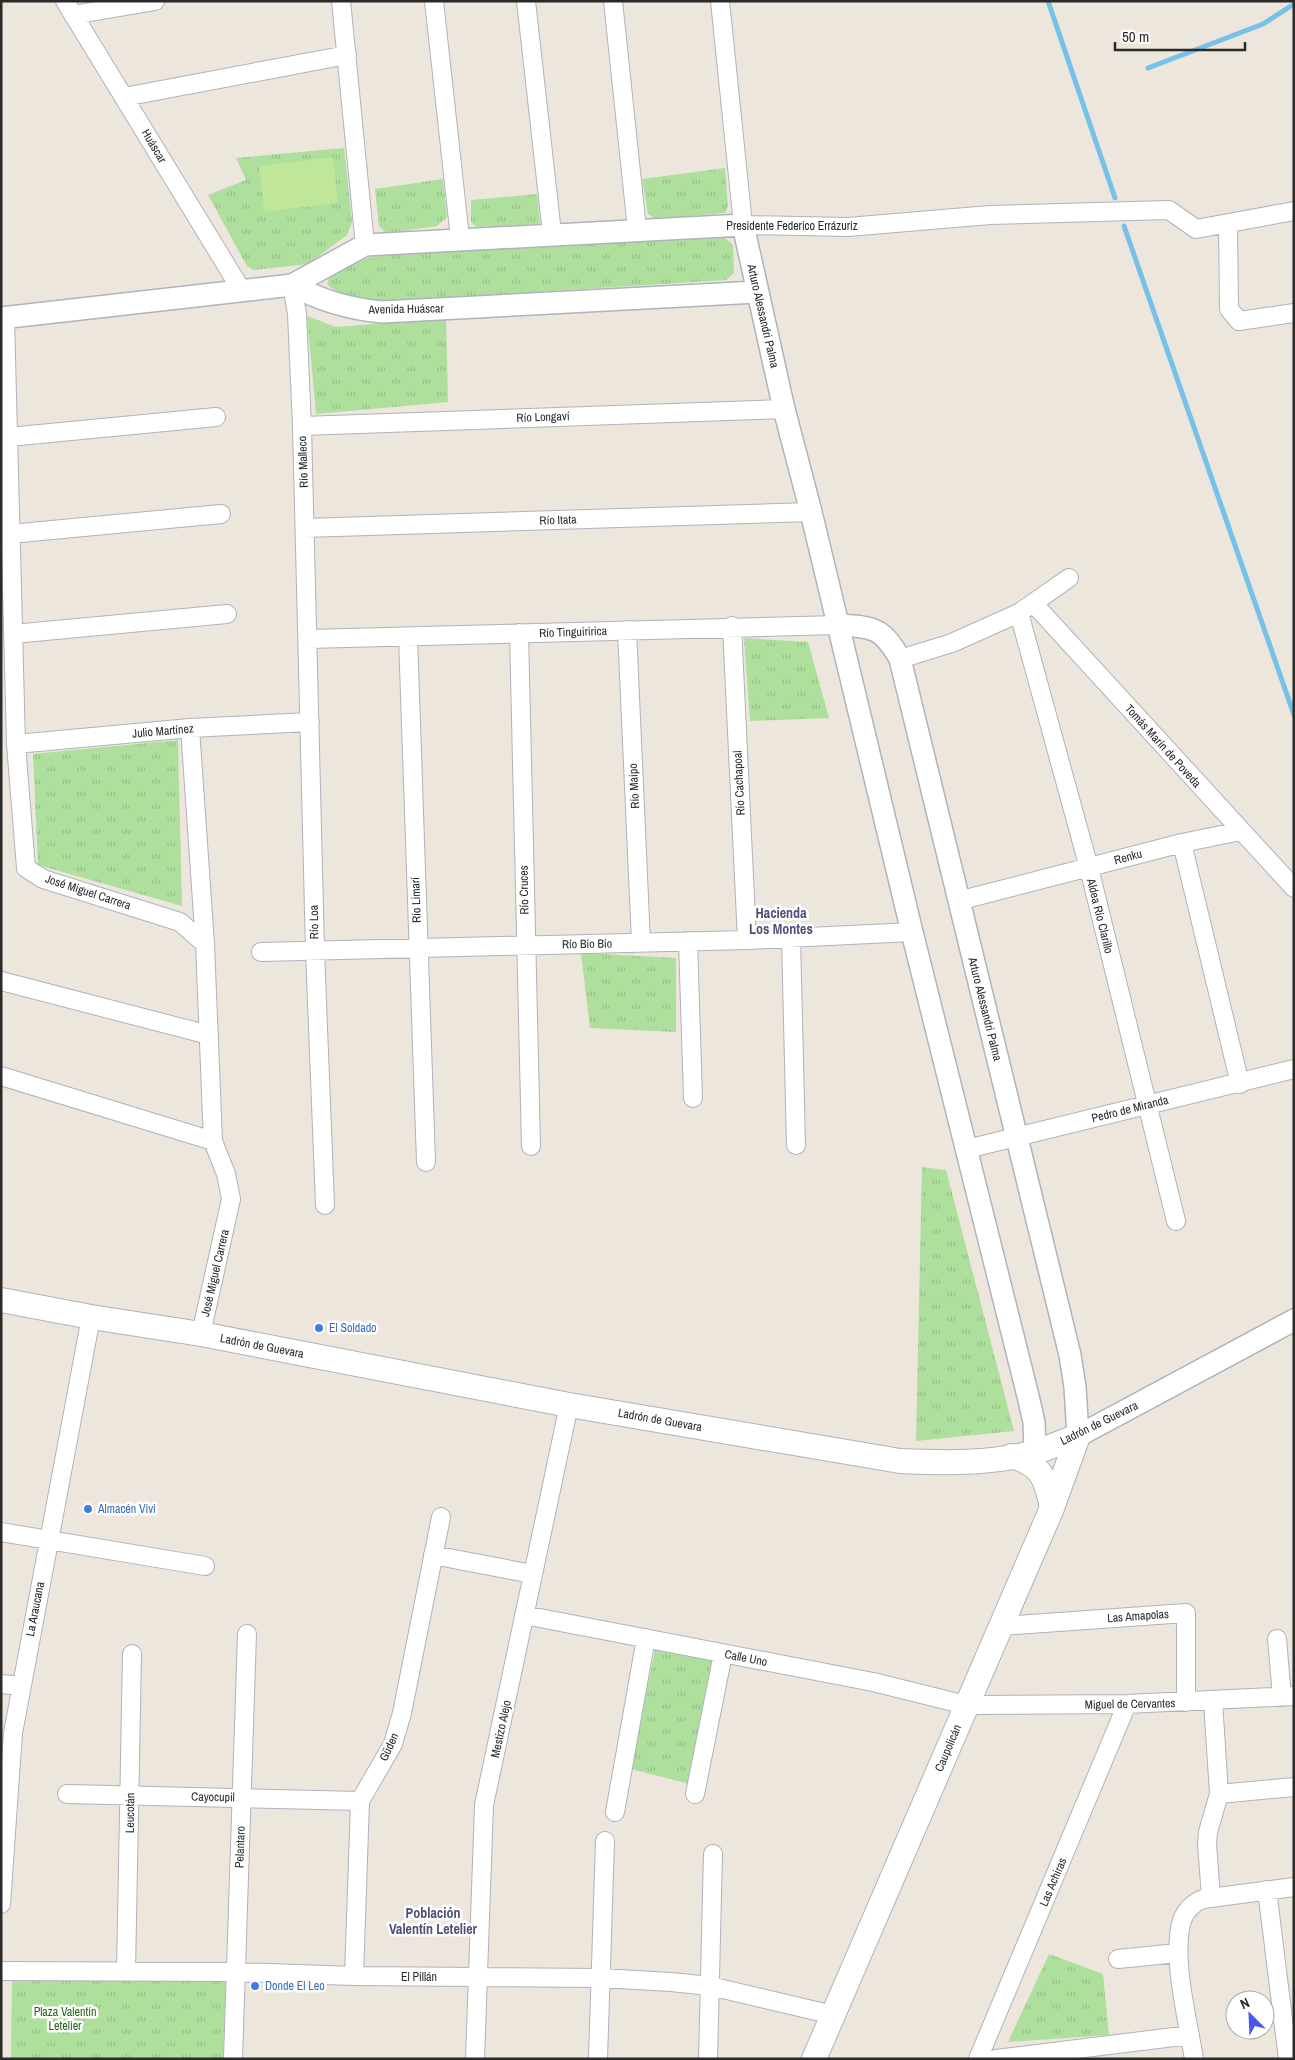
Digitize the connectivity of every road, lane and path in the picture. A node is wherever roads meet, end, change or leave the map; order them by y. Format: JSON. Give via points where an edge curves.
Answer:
{"nodes":[{"id":1,"x":155,"y":1,"type":"edge"},
{"id":2,"x":342,"y":1,"type":"edge"},
{"id":3,"x":434,"y":1,"type":"edge"},
{"id":4,"x":526,"y":1,"type":"edge"},
{"id":5,"x":613,"y":1,"type":"edge"},
{"id":6,"x":720,"y":1,"type":"edge"},
{"id":7,"x":69,"y":8,"type":"edge"},
{"id":8,"x":347,"y":55,"type":"junction"},
{"id":9,"x":124,"y":97,"type":"junction"},
{"id":10,"x":1294,"y":211,"type":"edge"},
{"id":11,"x":1228,"y":224,"type":"junction"},
{"id":12,"x":743,"y":225,"type":"junction"},
{"id":13,"x":637,"y":229,"type":"junction"},
{"id":14,"x":552,"y":233,"type":"junction"},
{"id":15,"x":460,"y":238,"type":"junction"},
{"id":16,"x":365,"y":244,"type":"junction"},
{"id":17,"x":292,"y":285,"type":"junction"},
{"id":18,"x":242,"y":291,"type":"junction"},
{"id":19,"x":757,"y":292,"type":"junction"},
{"id":20,"x":1294,"y":312,"type":"edge"},
{"id":21,"x":3,"y":318,"type":"edge"},
{"id":22,"x":784,"y":408,"type":"junction"},
{"id":23,"x":216,"y":417,"type":"dead end"},
{"id":24,"x":302,"y":426,"type":"junction"},
{"id":25,"x":8,"y":437,"type":"junction"},
{"id":26,"x":811,"y":512,"type":"junction"},
{"id":27,"x":221,"y":514,"type":"dead end"},
{"id":28,"x":305,"y":528,"type":"junction"},
{"id":29,"x":10,"y":534,"type":"junction"},
{"id":30,"x":1069,"y":578,"type":"dead end"},
{"id":31,"x":1026,"y":608,"type":"junction"},
{"id":32,"x":226,"y":614,"type":"dead end"},
{"id":33,"x":732,"y":626,"type":"junction"},
{"id":34,"x":838,"y":626,"type":"junction"},
{"id":35,"x":627,"y":630,"type":"junction"},
{"id":36,"x":518,"y":633,"type":"junction"},
{"id":37,"x":13,"y":634,"type":"junction"},
{"id":38,"x":408,"y":637,"type":"junction"},
{"id":39,"x":308,"y":638,"type":"junction"},
{"id":40,"x":900,"y":659,"type":"junction"},
{"id":41,"x":310,"y":722,"type":"junction"},
{"id":42,"x":190,"y":728,"type":"junction"},
{"id":43,"x":16,"y":744,"type":"junction"},
{"id":44,"x":1241,"y":832,"type":"junction"},
{"id":45,"x":1182,"y":843,"type":"junction"},
{"id":46,"x":1089,"y":868,"type":"junction"},
{"id":47,"x":1294,"y":888,"type":"edge"},
{"id":48,"x":958,"y":901,"type":"junction"},
{"id":49,"x":912,"y":932,"type":"junction"},
{"id":50,"x":791,"y":938,"type":"junction"},
{"id":51,"x":747,"y":940,"type":"junction"},
{"id":52,"x":688,"y":941,"type":"junction"},
{"id":53,"x":641,"y":942,"type":"junction"},
{"id":54,"x":205,"y":944,"type":"junction"},
{"id":55,"x":525,"y":945,"type":"junction"},
{"id":56,"x":418,"y":948,"type":"junction"},
{"id":57,"x":315,"y":951,"type":"junction"},
{"id":58,"x":261,"y":952,"type":"dead end"},
{"id":59,"x":1,"y":981,"type":"edge"},
{"id":60,"x":209,"y":1035,"type":"junction"},
{"id":61,"x":1294,"y":1070,"type":"edge"},
{"id":62,"x":1,"y":1076,"type":"edge"},
{"id":63,"x":1240,"y":1084,"type":"junction"},
{"id":64,"x":693,"y":1098,"type":"dead end"},
{"id":65,"x":1147,"y":1104,"type":"junction"},
{"id":66,"x":1017,"y":1137,"type":"junction"},
{"id":67,"x":213,"y":1141,"type":"junction"},
{"id":68,"x":796,"y":1145,"type":"dead end"},
{"id":69,"x":531,"y":1146,"type":"dead end"},
{"id":70,"x":967,"y":1149,"type":"junction"},
{"id":71,"x":426,"y":1162,"type":"dead end"},
{"id":72,"x":325,"y":1205,"type":"dead end"},
{"id":73,"x":1176,"y":1221,"type":"dead end"},
{"id":74,"x":1,"y":1300,"type":"edge"},
{"id":75,"x":91,"y":1317,"type":"junction"},
{"id":76,"x":1294,"y":1320,"type":"edge"},
{"id":77,"x":201,"y":1334,"type":"junction"},
{"id":78,"x":570,"y":1405,"type":"junction"},
{"id":79,"x":1078,"y":1436,"type":"junction"},
{"id":80,"x":1035,"y":1452,"type":"junction"},
{"id":81,"x":1011,"y":1456,"type":"junction"},
{"id":82,"x":1052,"y":1508,"type":"junction"},
{"id":83,"x":441,"y":1517,"type":"dead end"},
{"id":84,"x":1,"y":1532,"type":"edge"},
{"id":85,"x":48,"y":1540,"type":"junction"},
{"id":86,"x":433,"y":1555,"type":"junction"},
{"id":87,"x":205,"y":1566,"type":"dead end"},
{"id":88,"x":532,"y":1574,"type":"junction"},
{"id":89,"x":524,"y":1615,"type":"junction"},
{"id":90,"x":1001,"y":1626,"type":"junction"},
{"id":91,"x":248,"y":1634,"type":"dead end"},
{"id":92,"x":646,"y":1638,"type":"junction"},
{"id":93,"x":1277,"y":1639,"type":"dead end"},
{"id":94,"x":132,"y":1654,"type":"dead end"},
{"id":95,"x":723,"y":1654,"type":"junction"},
{"id":96,"x":1,"y":1684,"type":"edge"},
{"id":97,"x":21,"y":1686,"type":"junction"},
{"id":98,"x":1288,"y":1696,"type":"edge"},
{"id":99,"x":1213,"y":1701,"type":"junction"},
{"id":100,"x":1186,"y":1702,"type":"junction"},
{"id":101,"x":1127,"y":1704,"type":"junction"},
{"id":102,"x":966,"y":1705,"type":"junction"},
{"id":103,"x":1294,"y":1787,"type":"edge"},
{"id":104,"x":67,"y":1794,"type":"dead end"},
{"id":105,"x":695,"y":1794,"type":"dead end"},
{"id":106,"x":1219,"y":1794,"type":"junction"},
{"id":107,"x":131,"y":1795,"type":"junction"},
{"id":108,"x":242,"y":1797,"type":"junction"},
{"id":109,"x":360,"y":1801,"type":"junction"},
{"id":110,"x":615,"y":1812,"type":"dead end"},
{"id":111,"x":605,"y":1841,"type":"dead end"},
{"id":112,"x":713,"y":1854,"type":"dead end"},
{"id":113,"x":1294,"y":1887,"type":"edge"},
{"id":114,"x":1267,"y":1890,"type":"junction"},
{"id":115,"x":1211,"y":1897,"type":"junction"},
{"id":116,"x":1,"y":1904,"type":"edge"},
{"id":117,"x":1178,"y":1953,"type":"junction"},
{"id":118,"x":1118,"y":1959,"type":"dead end"},
{"id":119,"x":1,"y":1971,"type":"edge"},
{"id":120,"x":126,"y":1972,"type":"junction"},
{"id":121,"x":236,"y":1972,"type":"junction"},
{"id":122,"x":354,"y":1976,"type":"junction"},
{"id":123,"x":477,"y":1977,"type":"junction"},
{"id":124,"x":601,"y":1978,"type":"junction"},
{"id":125,"x":710,"y":1986,"type":"junction"},
{"id":126,"x":834,"y":2015,"type":"junction"},
{"id":127,"x":1190,"y":2035,"type":"junction"},
{"id":128,"x":233,"y":2059,"type":"edge"},
{"id":129,"x":475,"y":2059,"type":"edge"},
{"id":130,"x":598,"y":2059,"type":"edge"},
{"id":131,"x":708,"y":2059,"type":"edge"},
{"id":132,"x":814,"y":2059,"type":"edge"},
{"id":133,"x":978,"y":2059,"type":"edge"},
{"id":134,"x":996,"y":2059,"type":"edge"},
{"id":135,"x":1194,"y":2059,"type":"edge"},
{"id":136,"x":1288,"y":2059,"type":"edge"}],
"edges":[{"from":1,"to":7,"type":"street"},
{"from":2,"to":8,"type":"street"},
{"from":3,"to":15,"type":"street"},
{"from":4,"to":14,"type":"street"},
{"from":5,"to":13,"type":"street"},
{"from":6,"to":12,"type":"street","name":"Arturo Alessandri Palma"},
{"from":7,"to":9,"type":"street","name":"Huáscar"},
{"from":8,"to":9,"type":"street"},
{"from":8,"to":16,"type":"street"},
{"from":9,"to":18,"type":"street","name":"Huáscar"},
{"from":10,"to":11,"type":"street","name":"Presidente Federico Errázuriz"},
{"from":11,"to":12,"type":"street","name":"Presidente Federico Errázuriz","via":[[1196,229],[1169,210],[1160,210],[990,215],[848,227]]},
{"from":11,"to":20,"type":"street","via":[[1229,309],[1239,321]]},
{"from":12,"to":13,"type":"street","name":"Presidente Federico Errázuriz"},
{"from":12,"to":19,"type":"street","name":"Arturo Alessandri Palma"},
{"from":13,"to":14,"type":"street","name":"Presidente Federico Errázuriz"},
{"from":14,"to":15,"type":"street","name":"Presidente Federico Errázuriz"},
{"from":15,"to":16,"type":"street","name":"Presidente Federico Errázuriz"},
{"from":16,"to":17,"type":"street","name":"Presidente Federico Errázuriz"},
{"from":17,"to":18,"type":"street"},
{"from":17,"to":19,"type":"street","name":"Avenida Huáscar","via":[[314,297],[342,306],[382,312]]},
{"from":17,"to":24,"type":"street","name":"Río Malleco","via":[[297,314]]},
{"from":18,"to":21,"type":"street"},
{"from":19,"to":22,"type":"street","name":"Arturo Alessandri Palma"},
{"from":21,"to":25,"type":"street","name":"José Miguel Carrera"},
{"from":22,"to":24,"type":"street","name":"Río Longaví"},
{"from":22,"to":26,"type":"street","name":"Arturo Alessandri Palma"},
{"from":23,"to":25,"type":"street"},
{"from":24,"to":28,"type":"street","name":"Río Malleco"},
{"from":25,"to":29,"type":"street","name":"José Miguel Carrera"},
{"from":26,"to":28,"type":"street","name":"Río Itata"},
{"from":26,"to":34,"type":"street","name":"Arturo Alessandri Palma"},
{"from":27,"to":29,"type":"street"},
{"from":28,"to":39,"type":"street","name":"Río Malleco"},
{"from":29,"to":37,"type":"street","name":"José Miguel Carrera"},
{"from":30,"to":31,"type":"street"},
{"from":31,"to":40,"type":"street","via":[[952,643]]},
{"from":31,"to":44,"type":"street","name":"Tomás Marín de Poveda"},
{"from":31,"to":46,"type":"street","name":"Aldea Río Clarillo"},
{"from":32,"to":37,"type":"street"},
{"from":33,"to":34,"type":"street","name":"Río Tinguiririca"},
{"from":33,"to":35,"type":"street","name":"Río Tinguiririca"},
{"from":33,"to":51,"type":"street","name":"Río Cachapoal"},
{"from":34,"to":40,"type":"street","name":"Arturo Alessandri Palma","via":[[868,627],[880,632],[890,640]]},
{"from":34,"to":49,"type":"street","name":"Arturo Alessandri Palma"},
{"from":35,"to":36,"type":"street","name":"Río Tinguiririca"},
{"from":35,"to":53,"type":"street","name":"Río Maipo"},
{"from":36,"to":38,"type":"street","name":"Río Tinguiririca"},
{"from":36,"to":55,"type":"street","name":"Río Cruces"},
{"from":37,"to":43,"type":"street","name":"José Miguel Carrera"},
{"from":38,"to":39,"type":"street","name":"Río Tinguiririca"},
{"from":38,"to":56,"type":"street","name":"Río Limarí"},
{"from":39,"to":41,"type":"street","name":"Río Loa"},
{"from":40,"to":48,"type":"street","name":"Arturo Alessandri Palma"},
{"from":41,"to":42,"type":"street","name":"Julio Martínez"},
{"from":41,"to":57,"type":"street","name":"Río Loa"},
{"from":42,"to":43,"type":"street","name":"Julio Martínez"},
{"from":42,"to":54,"type":"street"},
{"from":43,"to":54,"type":"street","name":"José Miguel Carrera","via":[[26,868],[42,878],[180,922]]},
{"from":44,"to":45,"type":"street","name":"Renku"},
{"from":44,"to":47,"type":"street","name":"Tomás Marín de Poveda"},
{"from":45,"to":46,"type":"street","name":"Renku"},
{"from":45,"to":63,"type":"street"},
{"from":46,"to":48,"type":"street","name":"Renku"},
{"from":46,"to":65,"type":"street","name":"Aldea Río Clarillo"},
{"from":48,"to":66,"type":"street","name":"Arturo Alessandri Palma"},
{"from":49,"to":50,"type":"street","name":"Río Bío Bío"},
{"from":49,"to":70,"type":"street","name":"Arturo Alessandri Palma"},
{"from":50,"to":51,"type":"street","name":"Río Bío Bío"},
{"from":50,"to":68,"type":"street"},
{"from":51,"to":52,"type":"street","name":"Río Bío Bío"},
{"from":52,"to":53,"type":"street","name":"Río Bío Bío"},
{"from":52,"to":64,"type":"street"},
{"from":53,"to":55,"type":"street","name":"Río Bío Bío"},
{"from":54,"to":60,"type":"street","name":"José Miguel Carrera"},
{"from":55,"to":56,"type":"street","name":"Río Bío Bío"},
{"from":55,"to":69,"type":"street","name":"Río Cruces"},
{"from":56,"to":57,"type":"street","name":"Río Bío Bío"},
{"from":56,"to":71,"type":"street","name":"Río Limarí"},
{"from":57,"to":58,"type":"street","name":"Río Bío Bío"},
{"from":57,"to":72,"type":"street","name":"Río Loa"},
{"from":59,"to":60,"type":"street"},
{"from":60,"to":67,"type":"street","name":"José Miguel Carrera"},
{"from":61,"to":63,"type":"street","name":"Pedro de Miranda"},
{"from":62,"to":67,"type":"street"},
{"from":63,"to":65,"type":"street","name":"Pedro de Miranda"},
{"from":65,"to":66,"type":"street","name":"Pedro de Miranda"},
{"from":65,"to":73,"type":"street","name":"Aldea Río Clarillo"},
{"from":66,"to":70,"type":"street","name":"Pedro de Miranda"},
{"from":66,"to":79,"type":"street","name":"Arturo Alessandri Palma","via":[[1070,1355]]},
{"from":67,"to":77,"type":"street","name":"José Miguel Carrera","via":[[226,1174],[231,1199]]},
{"from":70,"to":80,"type":"street","name":"Arturo Alessandri Palma","via":[[1034,1422]]},
{"from":74,"to":75,"type":"main road","name":"Ladrón de Guevara"},
{"from":75,"to":77,"type":"main road","name":"Ladrón de Guevara"},
{"from":75,"to":85,"type":"street","name":"La Araucana"},
{"from":76,"to":79,"type":"street","name":"Ladrón de Guevara"},
{"from":77,"to":78,"type":"main road","name":"Ladrón de Guevara"},
{"from":78,"to":81,"type":"main road","name":"Ladrón de Guevara","via":[[900,1461],[954,1464]]},
{"from":78,"to":88,"type":"street","name":"Mestizo Alejo"},
{"from":79,"to":80,"type":"main road","name":"Ladrón de Guevara"},
{"from":79,"to":82,"type":"main road","name":"Caupolicán"},
{"from":80,"to":81,"type":"main road","name":"Ladrón de Guevara"},
{"from":81,"to":82,"type":"main road","via":[[1028,1461],[1040,1471],[1047,1483]]},
{"from":82,"to":90,"type":"main road","name":"Caupolicán"},
{"from":83,"to":86,"type":"street","name":"Güden"},
{"from":84,"to":85,"type":"street"},
{"from":85,"to":87,"type":"street"},
{"from":85,"to":97,"type":"street","name":"La Araucana"},
{"from":86,"to":88,"type":"street"},
{"from":86,"to":109,"type":"street","name":"Güden","via":[[393,1744]]},
{"from":88,"to":89,"type":"street","name":"Mestizo Alejo"},
{"from":89,"to":92,"type":"street","name":"Calle Uno"},
{"from":89,"to":123,"type":"street","name":"Mestizo Alejo","via":[[484,1805]]},
{"from":90,"to":100,"type":"street","name":"Las Amapolas","via":[[1186,1613]]},
{"from":90,"to":102,"type":"main road","name":"Caupolicán"},
{"from":91,"to":108,"type":"street","name":"Pelantaro"},
{"from":92,"to":95,"type":"street","name":"Calle Uno"},
{"from":92,"to":110,"type":"street"},
{"from":93,"to":98,"type":"street"},
{"from":94,"to":107,"type":"street","name":"Leucotán"},
{"from":95,"to":102,"type":"street","name":"Calle Uno","via":[[873,1682]]},
{"from":95,"to":105,"type":"street"},
{"from":96,"to":97,"type":"street"},
{"from":97,"to":116,"type":"street","name":"La Araucana","via":[[8,1780]]},
{"from":98,"to":99,"type":"street","name":"Miguel de Cervantes"},
{"from":99,"to":100,"type":"street","name":"Miguel de Cervantes"},
{"from":99,"to":106,"type":"street"},
{"from":100,"to":101,"type":"street","name":"Miguel de Cervantes"},
{"from":101,"to":102,"type":"street","name":"Miguel de Cervantes"},
{"from":101,"to":133,"type":"street","name":"Las Achiras"},
{"from":102,"to":126,"type":"main road","name":"Caupolicán"},
{"from":103,"to":106,"type":"street"},
{"from":104,"to":107,"type":"street","name":"Cayocupil"},
{"from":106,"to":115,"type":"street","via":[[1207,1838]]},
{"from":107,"to":108,"type":"street","name":"Cayocupil"},
{"from":107,"to":120,"type":"street","name":"Leucotán"},
{"from":108,"to":109,"type":"street","name":"Cayocupil"},
{"from":108,"to":121,"type":"street","name":"Pelantaro"},
{"from":109,"to":122,"type":"street","name":"Güden"},
{"from":111,"to":124,"type":"street"},
{"from":112,"to":125,"type":"street"},
{"from":113,"to":114,"type":"street"},
{"from":114,"to":115,"type":"street"},
{"from":114,"to":136,"type":"street"},
{"from":115,"to":117,"type":"street","via":[[1196,1902],[1185,1914]]},
{"from":117,"to":118,"type":"street"},
{"from":117,"to":127,"type":"street"},
{"from":119,"to":120,"type":"street","name":"El Pillán"},
{"from":120,"to":121,"type":"street","name":"El Pillán"},
{"from":121,"to":122,"type":"street","name":"El Pillán"},
{"from":121,"to":128,"type":"street","name":"Pelantaro"},
{"from":122,"to":123,"type":"street","name":"El Pillán"},
{"from":123,"to":124,"type":"street","name":"El Pillán"},
{"from":123,"to":129,"type":"street","name":"Mestizo Alejo"},
{"from":124,"to":125,"type":"street","name":"El Pillán"},
{"from":124,"to":130,"type":"street"},
{"from":125,"to":126,"type":"street","name":"El Pillán"},
{"from":125,"to":131,"type":"street"},
{"from":126,"to":132,"type":"main road","name":"Caupolicán"},
{"from":127,"to":134,"type":"street"},
{"from":127,"to":135,"type":"street"}]}
